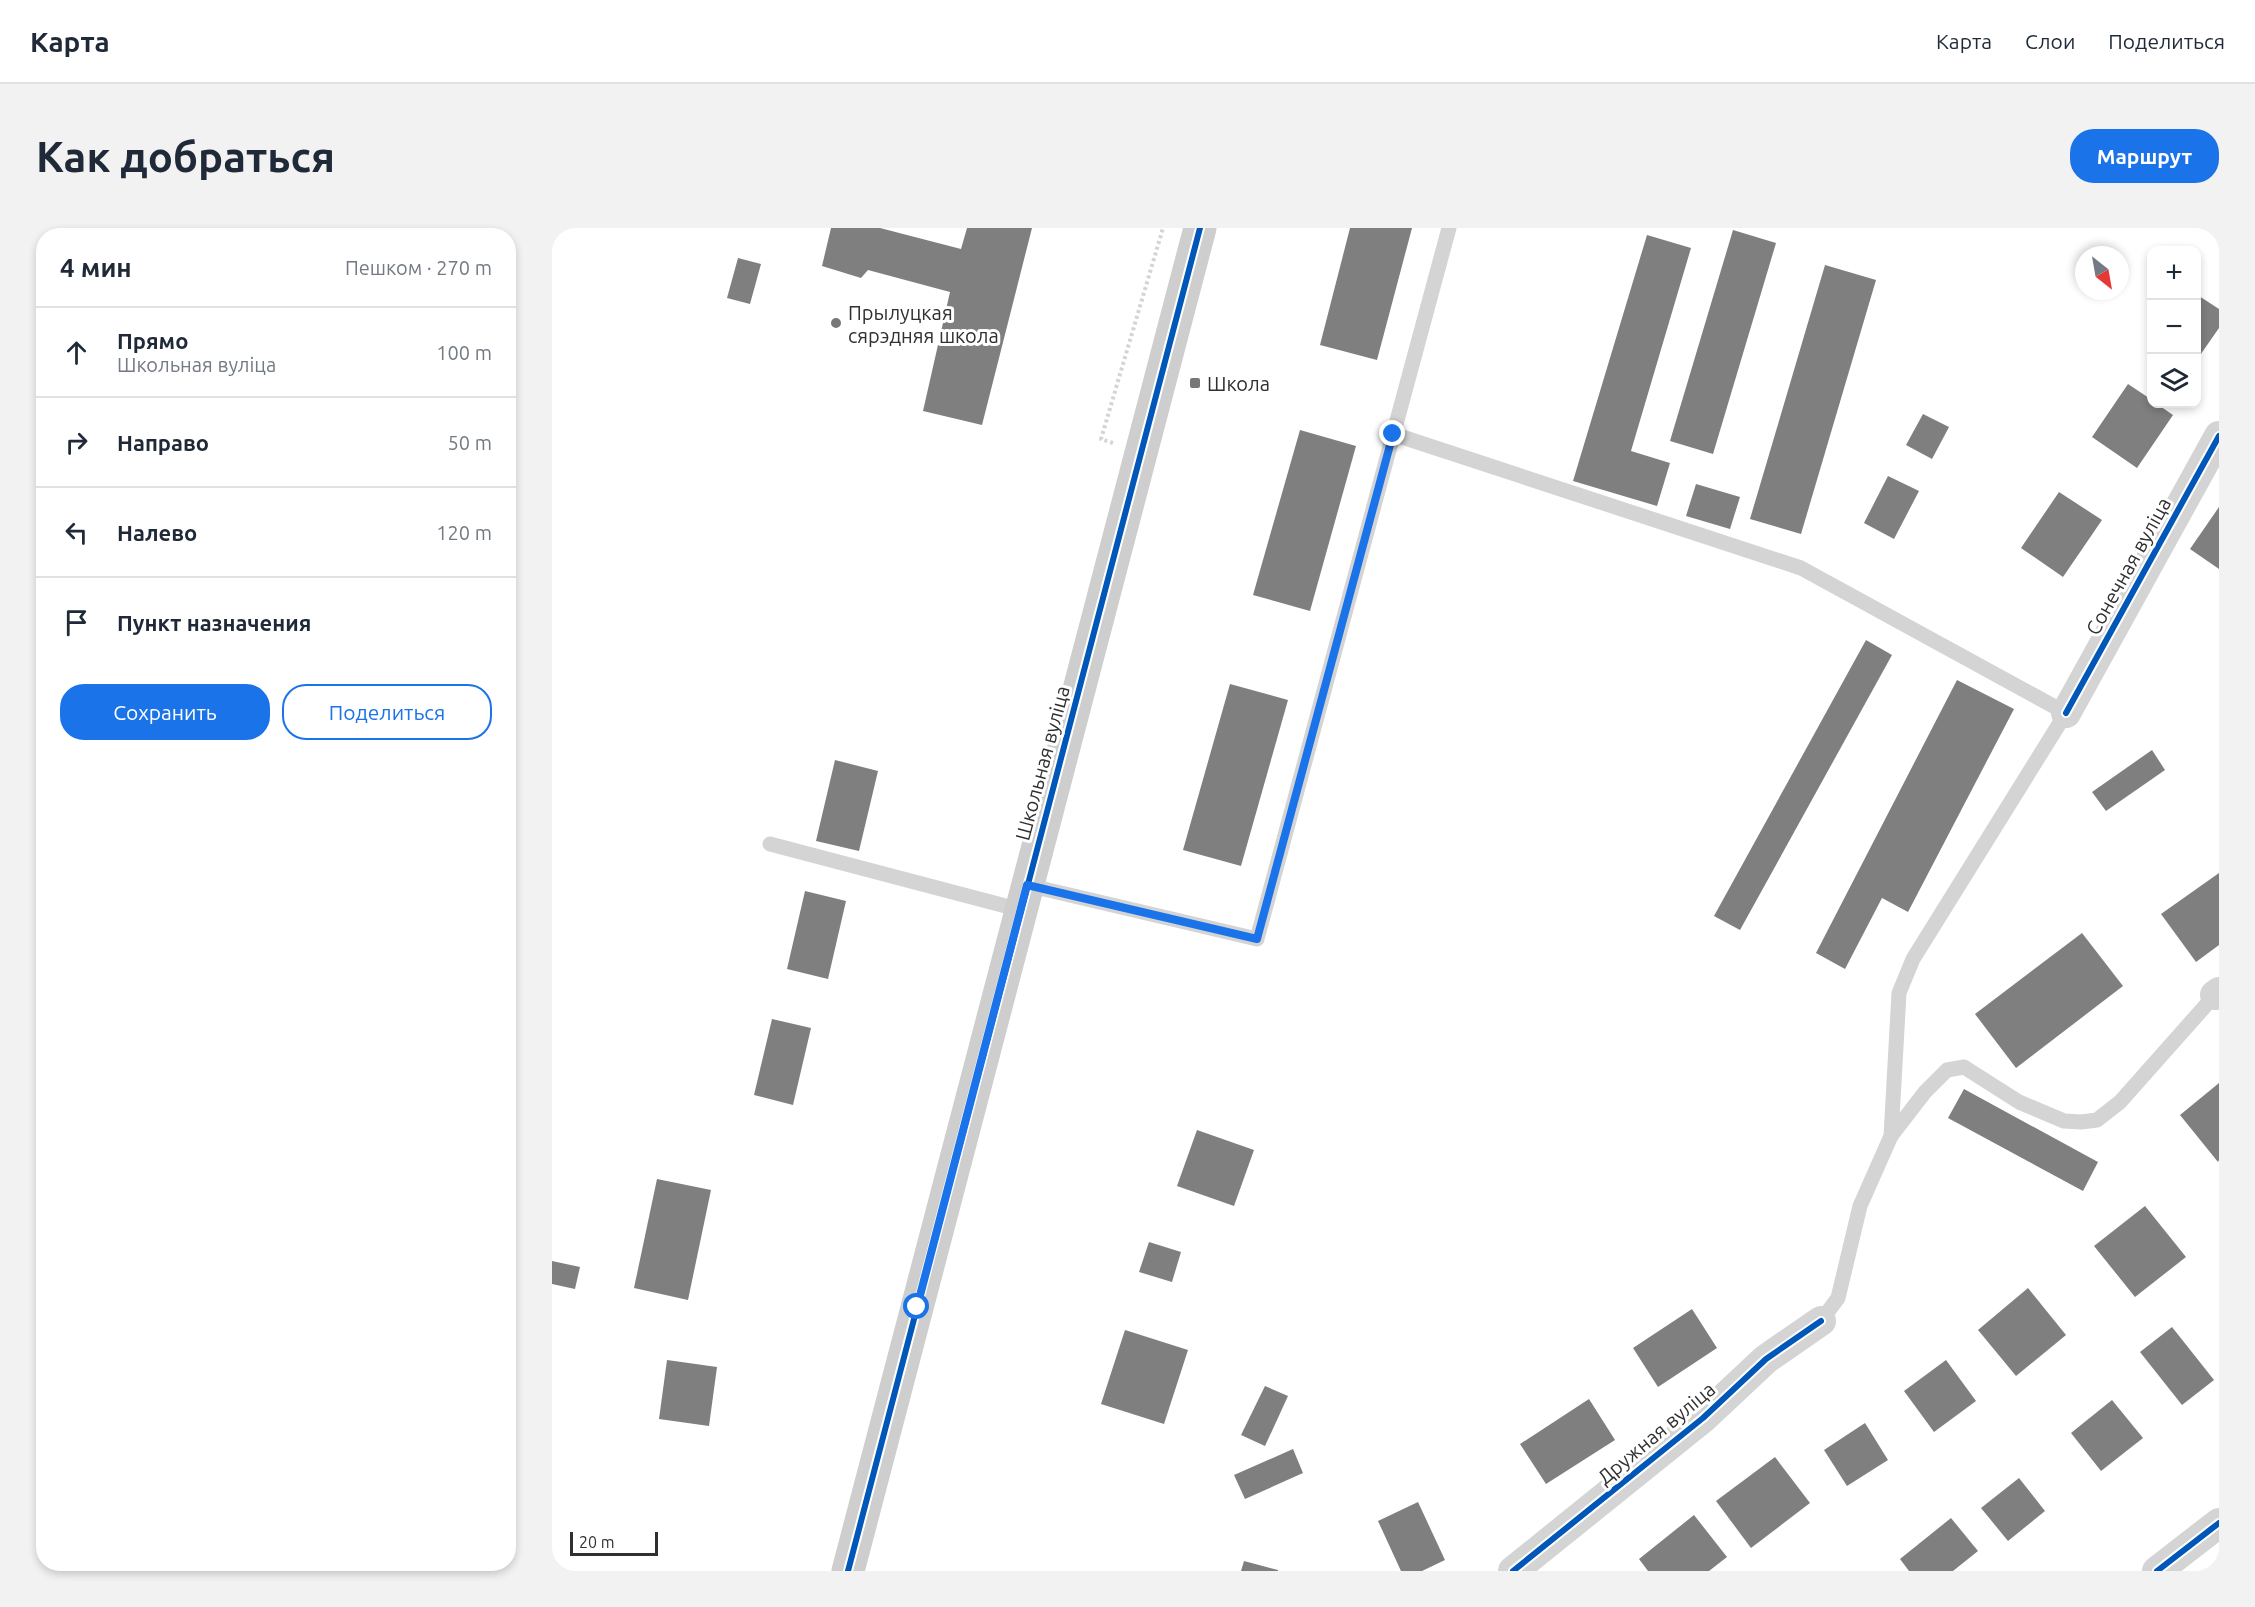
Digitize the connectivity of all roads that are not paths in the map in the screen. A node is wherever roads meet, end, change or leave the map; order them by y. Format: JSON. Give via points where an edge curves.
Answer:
{"nodes":[{"id":1,"x":1200,"y":228,"type":"edge"},
{"id":2,"x":1449,"y":228,"type":"edge"},
{"id":3,"x":1393,"y":434,"type":"junction"},
{"id":4,"x":2219,"y":436,"type":"edge"},
{"id":5,"x":2066,"y":713,"type":"junction"},
{"id":6,"x":770,"y":844,"type":"dead end"},
{"id":7,"x":1024,"y":898,"type":"junction"},
{"id":8,"x":2217,"y":993,"type":"edge"},
{"id":9,"x":1891,"y":1136,"type":"junction"},
{"id":10,"x":1821,"y":1321,"type":"joint"},
{"id":11,"x":2219,"y":1523,"type":"edge"},
{"id":12,"x":848,"y":1571,"type":"edge"},
{"id":13,"x":1513,"y":1571,"type":"edge"},
{"id":14,"x":2157,"y":1571,"type":"edge"}],
"edges":[{"from":1,"to":7,"type":"street","name":"Школьная вуліца"},
{"from":2,"to":3,"type":"lane"},
{"from":3,"to":5,"type":"lane","via":[[1801,568]]},
{"from":3,"to":7,"type":"lane","via":[[1257,939]]},
{"from":4,"to":5,"type":"street","name":"Сонечная вуліца"},
{"from":5,"to":9,"type":"lane","via":[[1913,959],[1899,993]]},
{"from":6,"to":7,"type":"lane"},
{"from":7,"to":12,"type":"street","name":"Школьная вуліца"},
{"from":8,"to":9,"type":"lane","via":[[2120,1102],[2097,1120],[2064,1121],[2019,1102],[1964,1067],[1947,1070]]},
{"from":9,"to":10,"type":"lane","via":[[1860,1206],[1838,1298]]},
{"from":10,"to":13,"type":"street","name":"Дружная вуліца","via":[[1766,1359],[1703,1418]]},
{"from":11,"to":14,"type":"street"}]}
